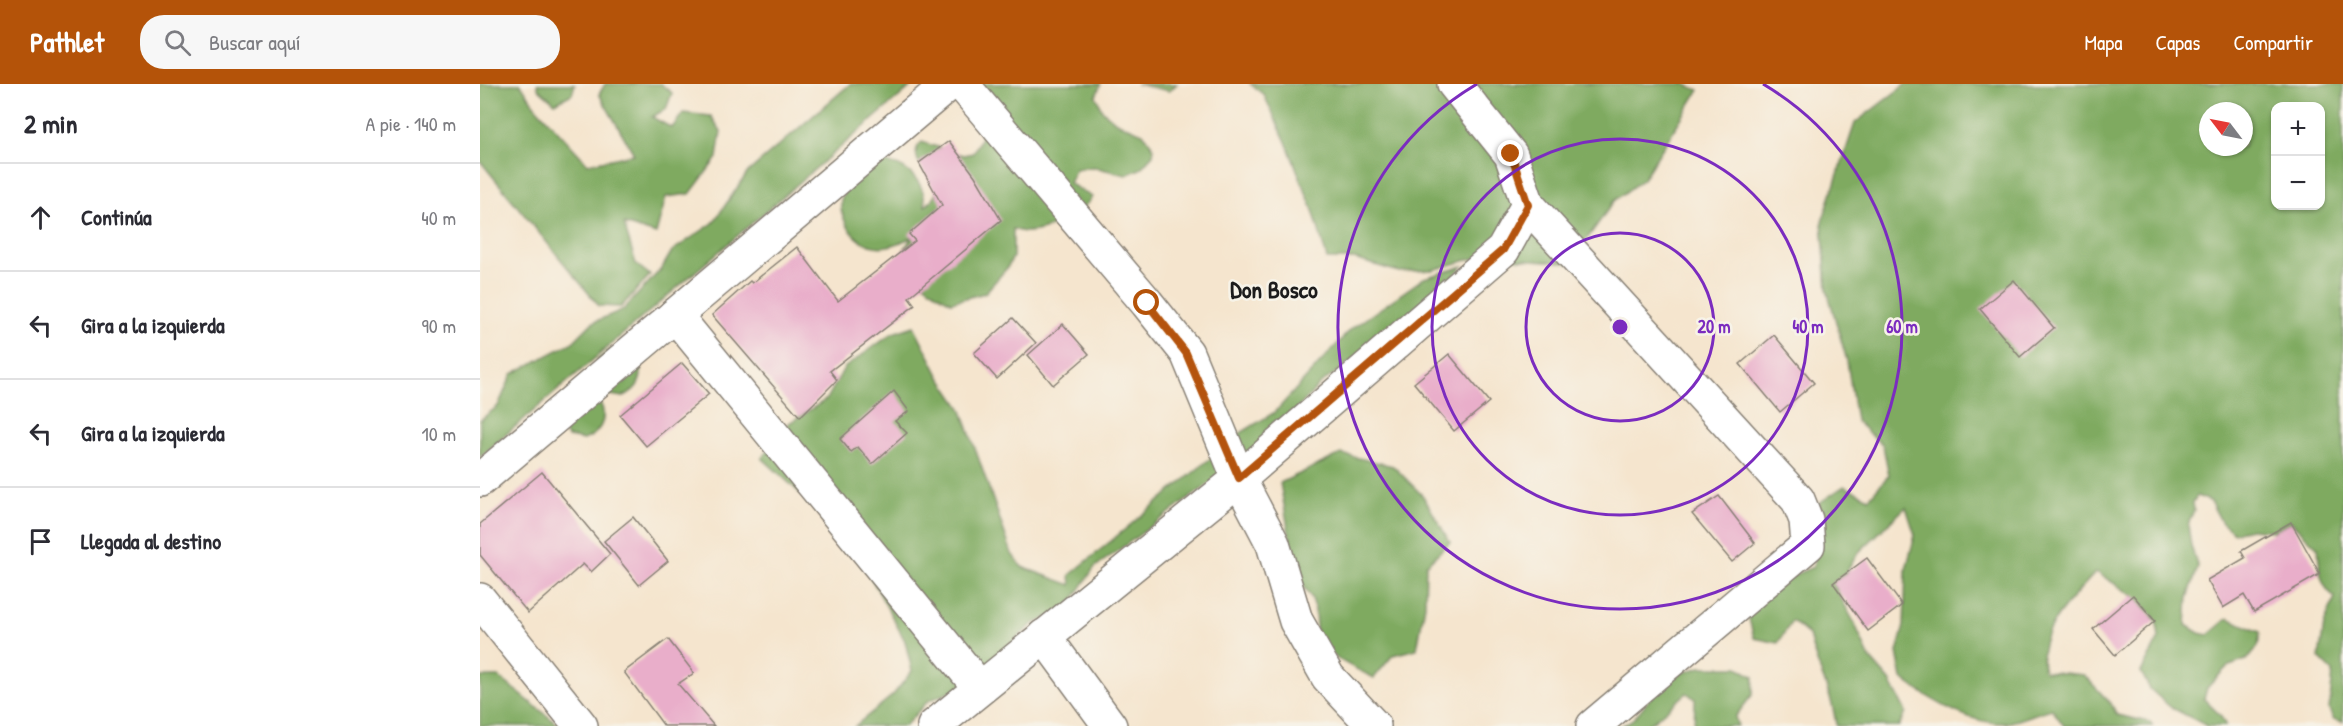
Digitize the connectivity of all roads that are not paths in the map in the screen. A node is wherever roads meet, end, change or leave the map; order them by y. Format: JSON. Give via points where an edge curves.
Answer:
{"nodes":[{"id":1,"x":949,"y":84,"type":"edge"},
{"id":2,"x":962,"y":84,"type":"edge"},
{"id":3,"x":1454,"y":84,"type":"edge"},
{"id":4,"x":1528,"y":205,"type":"junction"},
{"id":5,"x":675,"y":315,"type":"junction"},
{"id":6,"x":1239,"y":478,"type":"junction"},
{"id":7,"x":480,"y":480,"type":"edge"},
{"id":8,"x":480,"y":600,"type":"edge"},
{"id":9,"x":1044,"y":636,"type":"junction"},
{"id":10,"x":980,"y":688,"type":"junction"},
{"id":11,"x":581,"y":726,"type":"edge"},
{"id":12,"x":934,"y":726,"type":"edge"},
{"id":13,"x":1110,"y":726,"type":"edge"},
{"id":14,"x":1374,"y":726,"type":"edge"},
{"id":15,"x":1593,"y":726,"type":"edge"}],
"edges":[{"from":1,"to":5,"type":"street"},
{"from":2,"to":6,"type":"street","via":[[1186,353]]},
{"from":3,"to":4,"type":"street","via":[[1511,154]]},
{"from":4,"to":6,"type":"street","via":[[1503,250]]},
{"from":4,"to":15,"type":"street","via":[[1797,500],[1806,520],[1808,545]]},
{"from":5,"to":7,"type":"street"},
{"from":5,"to":10,"type":"street"},
{"from":6,"to":9,"type":"street"},
{"from":6,"to":14,"type":"street","via":[[1273,544],[1296,621],[1328,676]]},
{"from":8,"to":11,"type":"street"},
{"from":9,"to":10,"type":"street"},
{"from":9,"to":13,"type":"street"},
{"from":10,"to":12,"type":"street"}]}
